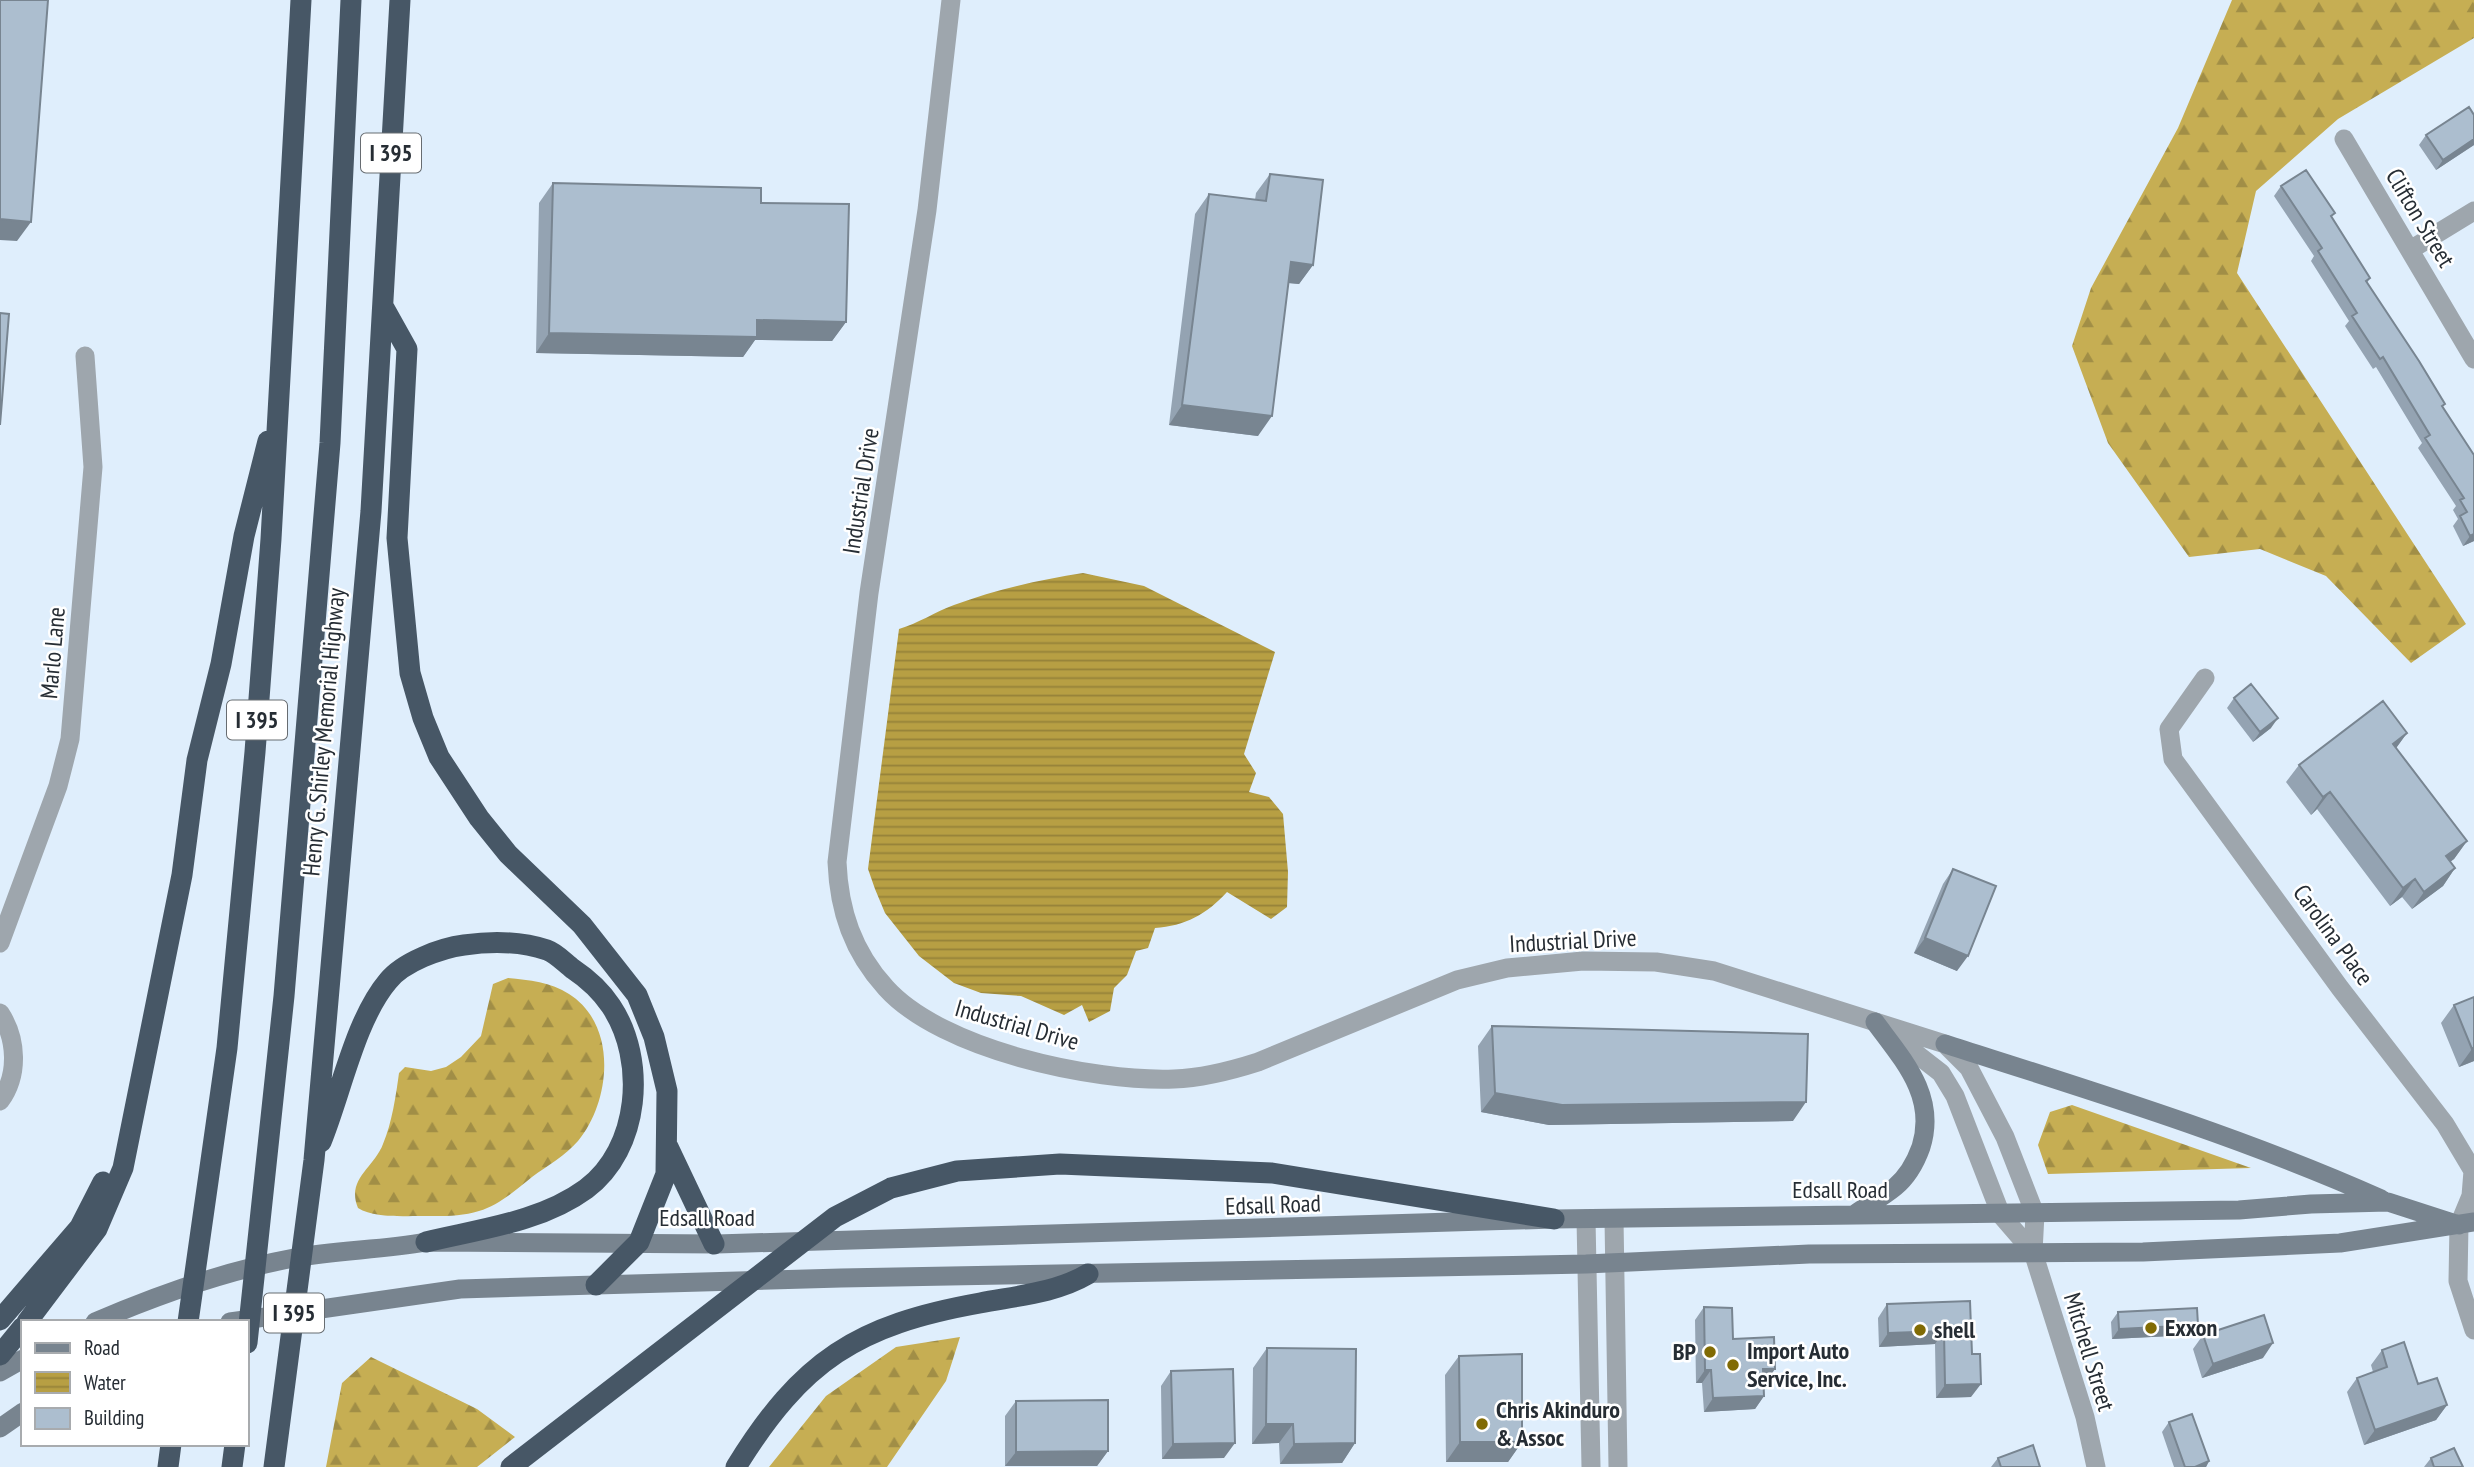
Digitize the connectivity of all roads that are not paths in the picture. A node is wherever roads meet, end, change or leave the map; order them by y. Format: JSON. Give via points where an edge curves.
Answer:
{"nodes":[{"id":1,"x":301,"y":0,"type":"edge"},
{"id":2,"x":351,"y":0,"type":"edge"},
{"id":3,"x":400,"y":0,"type":"edge"},
{"id":4,"x":951,"y":0,"type":"edge"},
{"id":5,"x":2344,"y":139,"type":"dead end"},
{"id":6,"x":2474,"y":211,"type":"edge"},
{"id":7,"x":2410,"y":250,"type":"junction"},
{"id":8,"x":383,"y":306,"type":"junction"},
{"id":9,"x":85,"y":356,"type":"dead end"},
{"id":10,"x":2474,"y":359,"type":"edge"},
{"id":11,"x":280,"y":391,"type":"junction"},
{"id":12,"x":2205,"y":678,"type":"dead end"},
{"id":13,"x":0,"y":943,"type":"edge"},
{"id":14,"x":0,"y":1013,"type":"edge"},
{"id":15,"x":1875,"y":1022,"type":"junction"},
{"id":16,"x":1945,"y":1044,"type":"junction"},
{"id":17,"x":142,"y":1086,"type":"junction"},
{"id":18,"x":0,"y":1101,"type":"edge"},
{"id":19,"x":667,"y":1145,"type":"junction"},
{"id":20,"x":314,"y":1160,"type":"junction"},
{"id":21,"x":2388,"y":1202,"type":"junction"},
{"id":22,"x":1855,"y":1214,"type":"junction"},
{"id":23,"x":2035,"y":1214,"type":"junction"},
{"id":24,"x":2001,"y":1215,"type":"junction"},
{"id":25,"x":1555,"y":1219,"type":"junction"},
{"id":26,"x":1586,"y":1219,"type":"junction"},
{"id":27,"x":1614,"y":1219,"type":"junction"},
{"id":28,"x":2466,"y":1223,"type":"edge"},
{"id":29,"x":426,"y":1242,"type":"junction"},
{"id":30,"x":639,"y":1242,"type":"junction"},
{"id":31,"x":714,"y":1244,"type":"junction"},
{"id":32,"x":2033,"y":1252,"type":"junction"},
{"id":33,"x":1614,"y":1263,"type":"junction"},
{"id":34,"x":1586,"y":1264,"type":"junction"},
{"id":35,"x":1088,"y":1274,"type":"junction"},
{"id":36,"x":596,"y":1285,"type":"junction"},
{"id":37,"x":0,"y":1320,"type":"edge"},
{"id":38,"x":29,"y":1320,"type":"edge"},
{"id":39,"x":100,"y":1320,"type":"edge"},
{"id":40,"x":188,"y":1320,"type":"edge"},
{"id":41,"x":246,"y":1320,"type":"edge"},
{"id":42,"x":21,"y":1329,"type":"edge"},
{"id":43,"x":2474,"y":1330,"type":"edge"},
{"id":44,"x":248,"y":1334,"type":"edge"},
{"id":45,"x":0,"y":1355,"type":"edge"},
{"id":46,"x":21,"y":1360,"type":"edge"},
{"id":47,"x":0,"y":1372,"type":"edge"},
{"id":48,"x":21,"y":1413,"type":"edge"},
{"id":49,"x":0,"y":1429,"type":"edge"},
{"id":50,"x":1590,"y":1435,"type":"junction"},
{"id":51,"x":171,"y":1446,"type":"edge"},
{"id":52,"x":235,"y":1446,"type":"edge"},
{"id":53,"x":168,"y":1467,"type":"edge"},
{"id":54,"x":232,"y":1467,"type":"edge"},
{"id":55,"x":274,"y":1467,"type":"edge"},
{"id":56,"x":511,"y":1467,"type":"edge"},
{"id":57,"x":736,"y":1467,"type":"edge"},
{"id":58,"x":1582,"y":1467,"type":"edge"},
{"id":59,"x":1591,"y":1467,"type":"edge"},
{"id":60,"x":1618,"y":1467,"type":"edge"},
{"id":61,"x":2096,"y":1467,"type":"edge"}],
"edges":[{"from":1,"to":11,"type":"highway","number":"I 395"},
{"from":2,"to":44,"type":"highway","via":[[330,443],[284,996]]},
{"from":3,"to":8,"type":"highway","name":"Henry G. Shirley Memorial Highway","number":"I 395"},
{"from":4,"to":15,"type":"street","name":"Industrial Drive","via":[[925,223],[869,593],[837,850],[838,886],[848,930],[887,990],[934,1026],[969,1041],[1068,1068],[1159,1079],[1230,1071],[1457,980],[1545,963],[1688,965]]},
{"from":5,"to":7,"type":"street","name":"Clifton Street"},
{"from":6,"to":7,"type":"street"},
{"from":7,"to":10,"type":"street","name":"Clifton Street"},
{"from":8,"to":19,"type":"highway","via":[[407,349],[397,537],[410,673],[423,718],[439,757],[479,818],[508,854],[582,925],[637,995],[654,1037],[667,1091]]},
{"from":8,"to":20,"type":"highway","name":"Henry G. Shirley Memorial Highway","number":"I 395","via":[[371,511]]},
{"from":9,"to":13,"type":"street","name":"Marlo Lane","via":[[93,467],[70,739],[58,786]]},
{"from":11,"to":17,"type":"highway","via":[[197,760],[182,875]]},
{"from":11,"to":40,"type":"highway","number":"I 395","via":[[255,751],[228,1035]]},
{"from":12,"to":28,"type":"street","name":"Carolina Place","via":[[2169,729],[2174,759],[2461,1148],[2473,1171]]},
{"from":14,"to":18,"type":"street","via":[[10,1035],[13,1069]]},
{"from":15,"to":16,"type":"street","name":"Industrial Drive"},
{"from":15,"to":22,"type":"main road","via":[[1914,1075],[1926,1106],[1926,1132],[1916,1161],[1897,1186]]},
{"from":15,"to":24,"type":"street","name":"Industrial Drive","via":[[1941,1073],[1955,1096]]},
{"from":16,"to":21,"type":"main road","via":[[2163,1114],[2302,1164]]},
{"from":16,"to":23,"type":"street","name":"Industrial Drive","via":[[1986,1094]]},
{"from":17,"to":37,"type":"highway","via":[[113,1164],[80,1227]]},
{"from":17,"to":38,"type":"highway","via":[[123,1168],[97,1229]]},
{"from":19,"to":30,"type":"highway","via":[[666,1174]]},
{"from":19,"to":31,"type":"highway"},
{"from":20,"to":29,"type":"highway","via":[[355,1040],[389,979],[439,949],[496,940],[550,951],[592,983],[612,1007],[625,1034],[635,1089],[611,1165],[586,1189],[536,1216]]},
{"from":20,"to":55,"type":"highway","name":"Henry G. Shirley Memorial Highway","number":"I 395"},
{"from":21,"to":23,"type":"main road","name":"Edsall Road"},
{"from":21,"to":28,"type":"main road","name":"Edsall Road"},
{"from":22,"to":24,"type":"main road","name":"Edsall Road"},
{"from":22,"to":27,"type":"main road","name":"Edsall Road"},
{"from":23,"to":24,"type":"main road","name":"Edsall Road"},
{"from":23,"to":32,"type":"street","name":"Industrial Drive"},
{"from":24,"to":32,"type":"street","name":"Industrial Drive"},
{"from":25,"to":26,"type":"main road","name":"Edsall Road"},
{"from":25,"to":31,"type":"main road","name":"Edsall Road"},
{"from":25,"to":56,"type":"highway","via":[[1272,1173],[1023,1164],[957,1171],[891,1188],[835,1217]]},
{"from":26,"to":27,"type":"main road","name":"Edsall Road"},
{"from":26,"to":34,"type":"street"},
{"from":27,"to":33,"type":"street"},
{"from":28,"to":32,"type":"main road","via":[[2305,1245]]},
{"from":28,"to":43,"type":"street","name":"Carolina Place","via":[[2458,1281]]},
{"from":29,"to":30,"type":"main road","name":"Edsall Road"},
{"from":29,"to":39,"type":"main road","name":"Edsall Road","via":[[297,1258],[230,1272]]},
{"from":30,"to":31,"type":"main road","name":"Edsall Road"},
{"from":30,"to":36,"type":"highway"},
{"from":32,"to":33,"type":"main road","via":[[1809,1254]]},
{"from":32,"to":61,"type":"street","name":"Mitchell Street"},
{"from":33,"to":34,"type":"main road"},
{"from":33,"to":60,"type":"street"},
{"from":34,"to":35,"type":"main road"},
{"from":34,"to":50,"type":"street"},
{"from":35,"to":36,"type":"main road"},
{"from":35,"to":57,"type":"highway","via":[[1068,1286],[937,1310],[864,1336],[835,1354],[785,1398]]},
{"from":36,"to":41,"type":"main road","via":[[460,1289]]},
{"from":42,"to":45,"type":"highway"},
{"from":46,"to":47,"type":"main road"},
{"from":48,"to":49,"type":"main road"},
{"from":50,"to":58,"type":"street"},
{"from":50,"to":59,"type":"street"},
{"from":51,"to":53,"type":"highway"},
{"from":52,"to":54,"type":"highway"}]}
